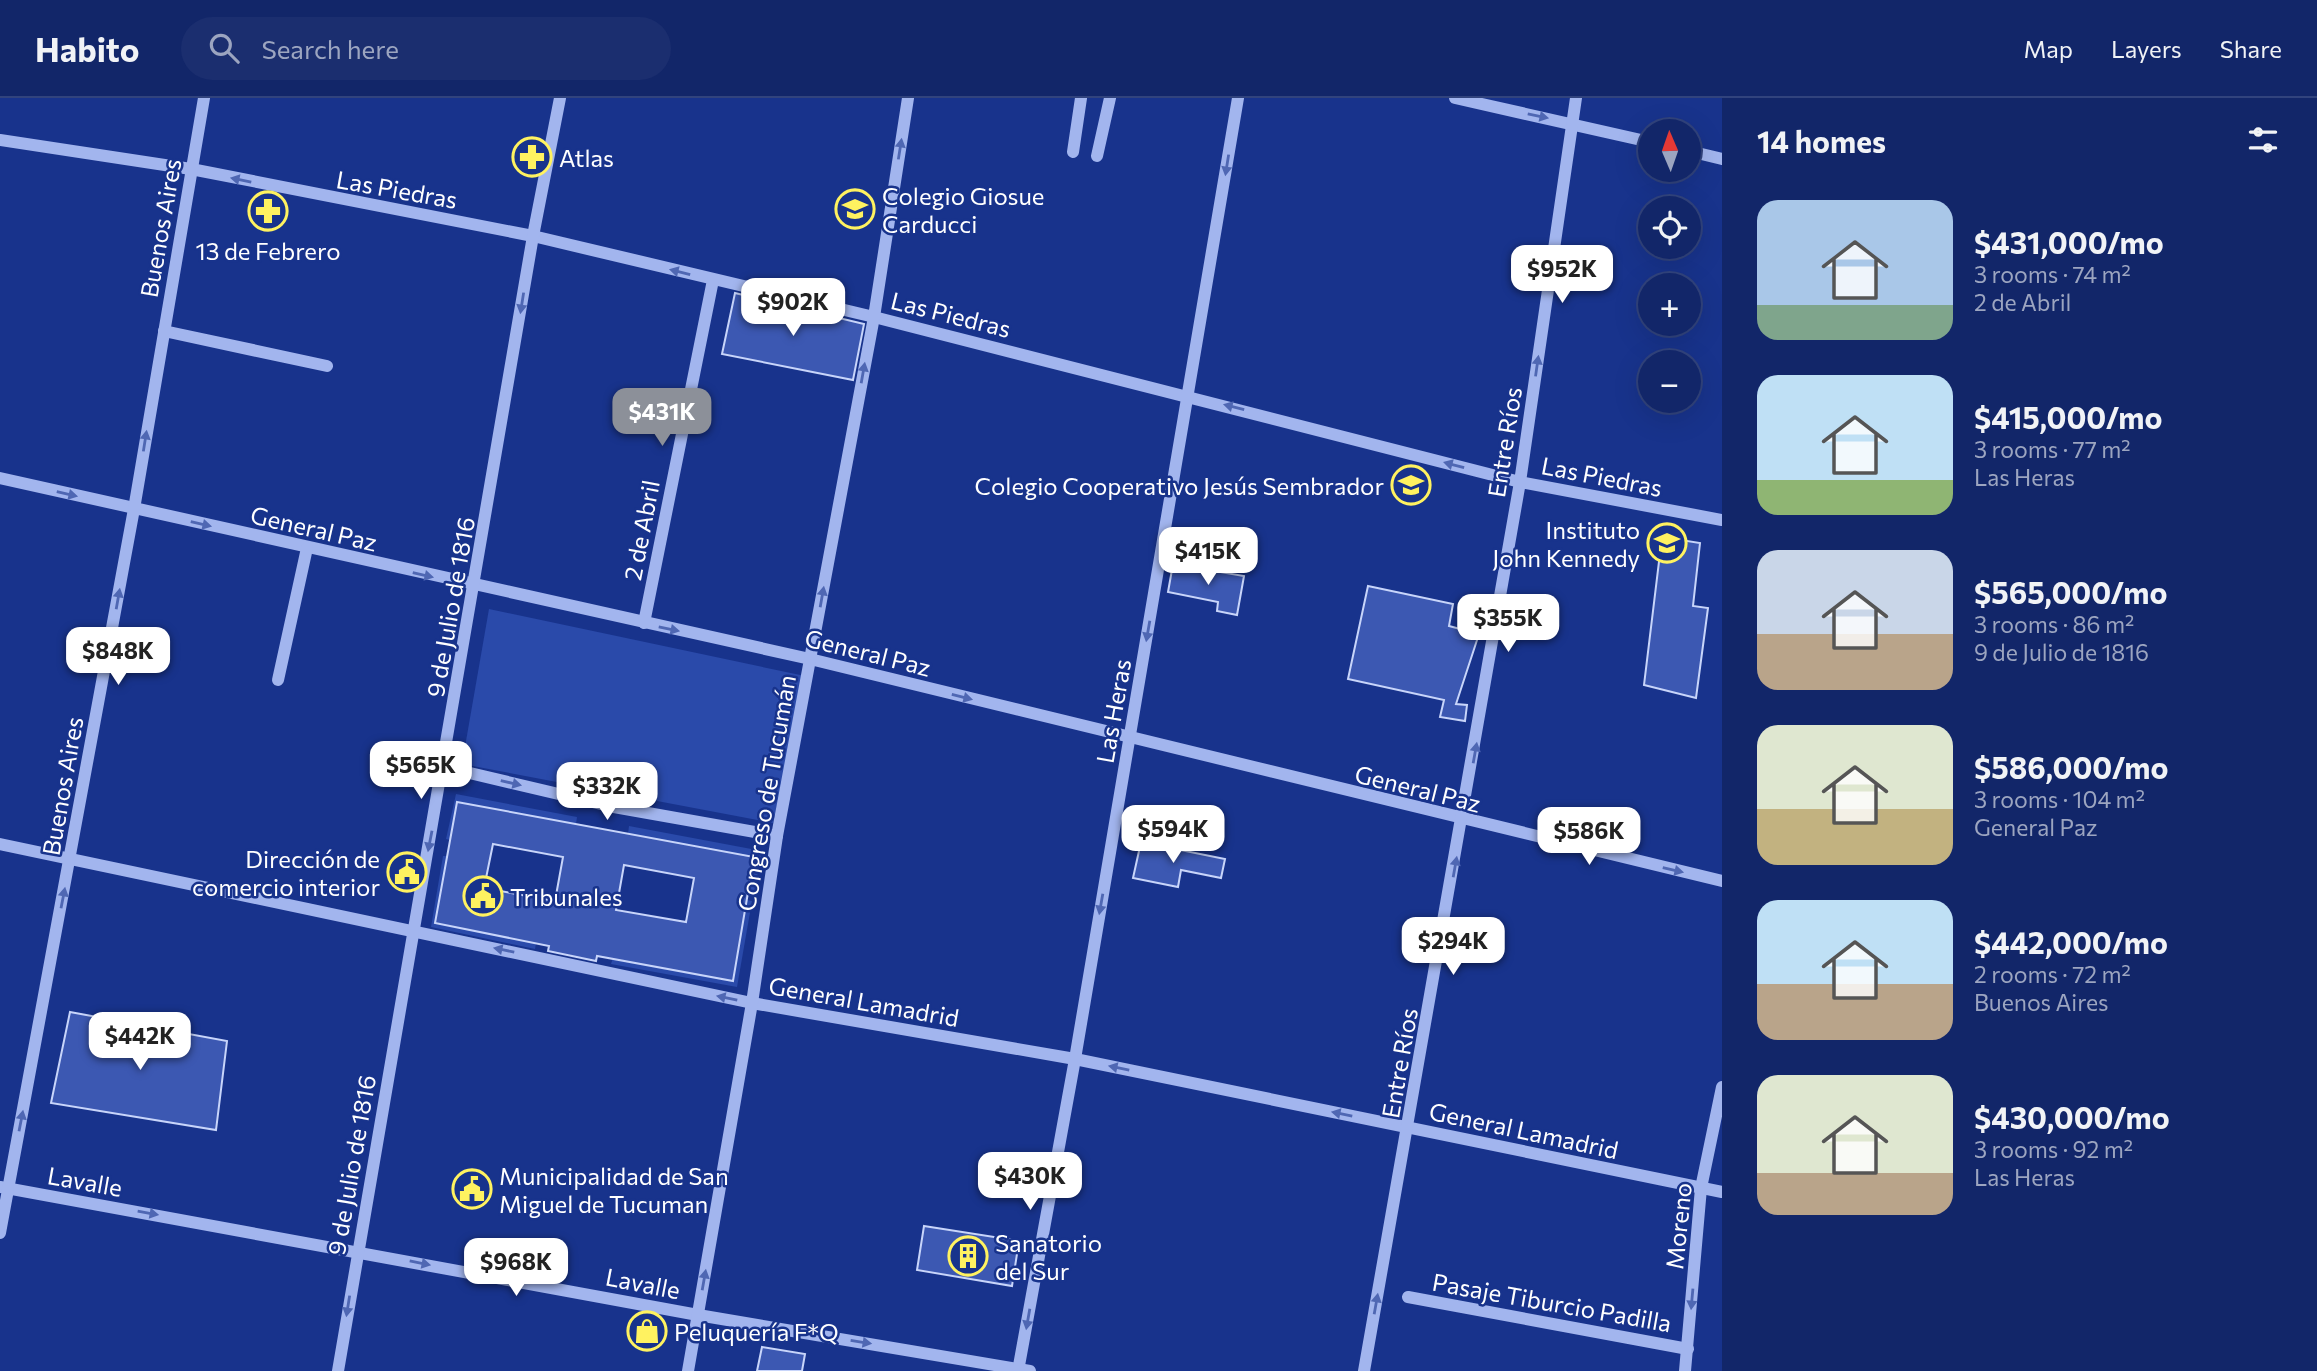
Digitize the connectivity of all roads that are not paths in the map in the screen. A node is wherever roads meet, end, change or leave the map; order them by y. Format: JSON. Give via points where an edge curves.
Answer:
{"nodes":[{"id":1,"x":204,"y":98,"type":"edge"},
{"id":2,"x":560,"y":98,"type":"edge"},
{"id":3,"x":908,"y":98,"type":"edge"},
{"id":4,"x":1081,"y":98,"type":"edge"},
{"id":5,"x":1110,"y":98,"type":"edge"},
{"id":6,"x":1238,"y":98,"type":"edge"},
{"id":7,"x":1455,"y":98,"type":"edge"},
{"id":8,"x":1576,"y":98,"type":"edge"},
{"id":9,"x":1572,"y":124,"type":"junction"},
{"id":10,"x":1638,"y":139,"type":"edge"},
{"id":11,"x":0,"y":141,"type":"edge"},
{"id":12,"x":1073,"y":152,"type":"dead end"},
{"id":13,"x":1701,"y":154,"type":"edge"},
{"id":14,"x":1097,"y":156,"type":"dead end"},
{"id":15,"x":1722,"y":159,"type":"edge"},
{"id":16,"x":191,"y":169,"type":"junction"},
{"id":17,"x":533,"y":236,"type":"junction"},
{"id":18,"x":713,"y":280,"type":"junction"},
{"id":19,"x":874,"y":317,"type":"junction"},
{"id":20,"x":164,"y":331,"type":"junction"},
{"id":21,"x":327,"y":366,"type":"dead end"},
{"id":22,"x":1188,"y":396,"type":"junction"},
{"id":23,"x":0,"y":478,"type":"edge"},
{"id":24,"x":1520,"y":482,"type":"junction"},
{"id":25,"x":134,"y":509,"type":"junction"},
{"id":26,"x":1722,"y":520,"type":"edge"},
{"id":27,"x":307,"y":548,"type":"junction"},
{"id":28,"x":475,"y":587,"type":"junction"},
{"id":29,"x":644,"y":623,"type":"junction"},
{"id":30,"x":810,"y":659,"type":"junction"},
{"id":31,"x":278,"y":680,"type":"dead end"},
{"id":32,"x":1129,"y":739,"type":"junction"},
{"id":33,"x":444,"y":767,"type":"junction"},
{"id":34,"x":1463,"y":820,"type":"junction"},
{"id":35,"x":777,"y":836,"type":"junction"},
{"id":36,"x":0,"y":844,"type":"edge"},
{"id":37,"x":70,"y":858,"type":"junction"},
{"id":38,"x":1722,"y":881,"type":"edge"},
{"id":39,"x":413,"y":931,"type":"junction"},
{"id":40,"x":752,"y":1003,"type":"junction"},
{"id":41,"x":1075,"y":1059,"type":"junction"},
{"id":42,"x":1722,"y":1087,"type":"edge"},
{"id":43,"x":1409,"y":1127,"type":"junction"},
{"id":44,"x":4,"y":1188,"type":"edge"},
{"id":45,"x":1701,"y":1188,"type":"junction"},
{"id":46,"x":1722,"y":1192,"type":"edge"},
{"id":47,"x":0,"y":1233,"type":"edge"},
{"id":48,"x":357,"y":1251,"type":"junction"},
{"id":49,"x":1408,"y":1297,"type":"dead end"},
{"id":50,"x":698,"y":1315,"type":"junction"},
{"id":51,"x":1688,"y":1349,"type":"junction"},
{"id":52,"x":1022,"y":1370,"type":"edge"},
{"id":53,"x":338,"y":1371,"type":"edge"},
{"id":54,"x":688,"y":1371,"type":"edge"},
{"id":55,"x":1364,"y":1371,"type":"edge"},
{"id":56,"x":1685,"y":1371,"type":"edge"}],
"edges":[{"from":1,"to":16,"type":"street","name":"Buenos Aires"},
{"from":2,"to":17,"type":"street","name":"9 de Julio de 1816"},
{"from":19,"to":3,"type":"street","name":"Congreso de Tucumán","one_way":true},
{"from":4,"to":12,"type":"street"},
{"from":5,"to":14,"type":"street"},
{"from":6,"to":22,"type":"street","name":"Las Heras","one_way":true},
{"from":7,"to":9,"type":"street","one_way":true},
{"from":8,"to":9,"type":"street","name":"Entre Ríos"},
{"from":9,"to":10,"type":"street"},
{"from":24,"to":9,"type":"street","name":"Entre Ríos","one_way":true},
{"from":11,"to":16,"type":"street","name":"Las Piedras"},
{"from":13,"to":15,"type":"street"},
{"from":17,"to":16,"type":"street","name":"Las Piedras","one_way":true},
{"from":16,"to":20,"type":"street","name":"Buenos Aires"},
{"from":18,"to":17,"type":"street","name":"Las Piedras","one_way":true},
{"from":17,"to":28,"type":"street","name":"9 de Julio de 1816","one_way":true},
{"from":18,"to":19,"type":"street","name":"Las Piedras"},
{"from":18,"to":29,"type":"street","name":"2 de Abril"},
{"from":19,"to":22,"type":"street","name":"Las Piedras"},
{"from":30,"to":19,"type":"street","name":"Congreso de Tucumán","one_way":true},
{"from":20,"to":21,"type":"street"},
{"from":25,"to":20,"type":"street","name":"Buenos Aires","one_way":true},
{"from":24,"to":22,"type":"street","name":"Las Piedras","one_way":true},
{"from":22,"to":32,"type":"street","name":"Las Heras","one_way":true},
{"from":23,"to":25,"type":"street","name":"General Paz","one_way":true},
{"from":24,"to":26,"type":"street","name":"Las Piedras"},
{"from":34,"to":24,"type":"street","name":"Entre Ríos","one_way":true},
{"from":25,"to":27,"type":"street","name":"General Paz","one_way":true},
{"from":37,"to":25,"type":"street","name":"Buenos Aires","one_way":true},
{"from":27,"to":28,"type":"street","name":"General Paz","one_way":true},
{"from":27,"to":31,"type":"street"},
{"from":28,"to":29,"type":"street","name":"General Paz"},
{"from":28,"to":33,"type":"street","name":"9 de Julio de 1816"},
{"from":29,"to":30,"type":"street","name":"General Paz","one_way":true},
{"from":30,"to":32,"type":"street","name":"General Paz","one_way":true},
{"from":30,"to":35,"type":"street","name":"Congreso de Tucumán"},
{"from":32,"to":34,"type":"street","name":"General Paz"},
{"from":32,"to":41,"type":"street","name":"Las Heras","one_way":true},
{"from":33,"to":35,"type":"street","one_way":true,"via":[[614,807]]},
{"from":33,"to":39,"type":"street","name":"9 de Julio de 1816","one_way":true},
{"from":34,"to":38,"type":"street","name":"General Paz","one_way":true},
{"from":43,"to":34,"type":"street","name":"Entre Ríos","one_way":true},
{"from":35,"to":40,"type":"street","name":"Congreso de Tucumán"},
{"from":36,"to":37,"type":"street","name":"General Lamadrid"},
{"from":37,"to":39,"type":"street","name":"General Lamadrid"},
{"from":44,"to":37,"type":"street","name":"Buenos Aires","one_way":true},
{"from":40,"to":39,"type":"street","name":"General Lamadrid","one_way":true},
{"from":39,"to":48,"type":"street","name":"9 de Julio de 1816"},
{"from":40,"to":41,"type":"street","name":"General Lamadrid"},
{"from":50,"to":40,"type":"street","name":"Congreso de Tucumán","one_way":true},
{"from":43,"to":41,"type":"street","name":"General Lamadrid","one_way":true},
{"from":41,"to":52,"type":"street","name":"Las Heras","one_way":true},
{"from":42,"to":45,"type":"street","name":"Moreno"},
{"from":43,"to":45,"type":"street","name":"General Lamadrid"},
{"from":55,"to":43,"type":"street","name":"Entre Ríos","one_way":true},
{"from":44,"to":47,"type":"street","name":"Buenos Aires"},
{"from":44,"to":48,"type":"street","name":"Lavalle","one_way":true},
{"from":45,"to":46,"type":"street","name":"General Lamadrid"},
{"from":45,"to":51,"type":"street","name":"Moreno","one_way":true},
{"from":48,"to":50,"type":"street","name":"Lavalle","one_way":true},
{"from":48,"to":53,"type":"street","name":"9 de Julio de 1816","one_way":true},
{"from":49,"to":51,"type":"street","name":"Pasaje Tiburcio Padilla"},
{"from":50,"to":52,"type":"street","name":"Lavalle","one_way":true},
{"from":50,"to":54,"type":"street","name":"Congreso de Tucumán"},
{"from":51,"to":56,"type":"street","name":"Moreno"}]}
